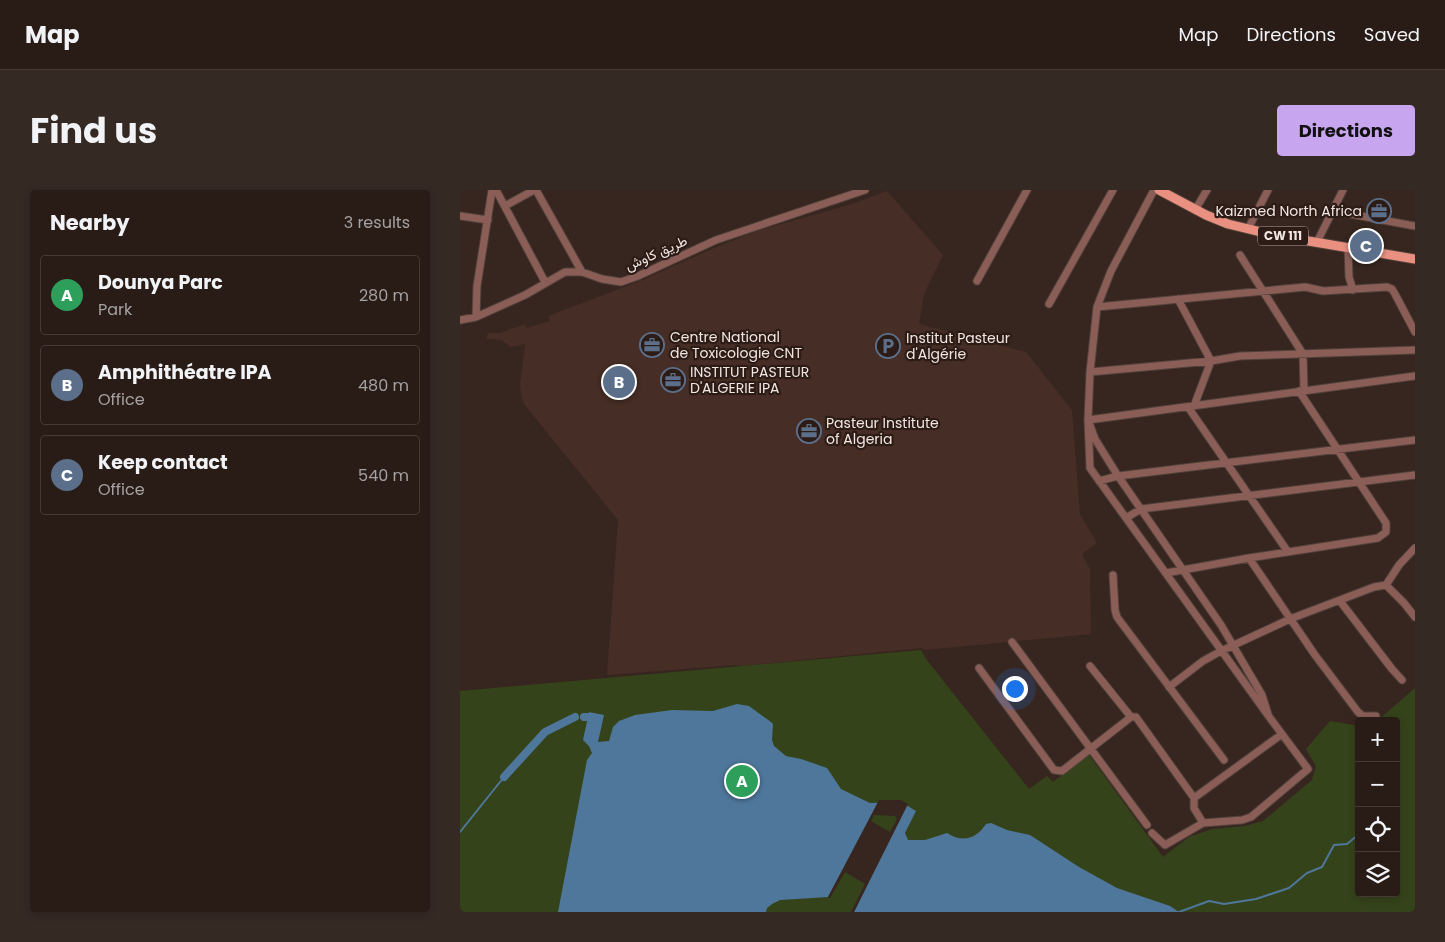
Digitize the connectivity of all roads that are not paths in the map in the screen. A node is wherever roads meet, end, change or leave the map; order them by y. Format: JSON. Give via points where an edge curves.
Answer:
{"nodes":[{"id":1,"x":492,"y":190,"type":"edge"},
{"id":2,"x":496,"y":190,"type":"edge"},
{"id":3,"x":535,"y":190,"type":"edge"},
{"id":4,"x":865,"y":190,"type":"edge"},
{"id":5,"x":1028,"y":190,"type":"edge"},
{"id":6,"x":1114,"y":190,"type":"edge"},
{"id":7,"x":1154,"y":190,"type":"edge"},
{"id":8,"x":1159,"y":190,"type":"edge"},
{"id":9,"x":1207,"y":190,"type":"edge"},
{"id":10,"x":1268,"y":190,"type":"edge"},
{"id":11,"x":1343,"y":190,"type":"edge"},
{"id":12,"x":505,"y":206,"type":"junction"},
{"id":13,"x":1195,"y":210,"type":"junction"},
{"id":14,"x":1334,"y":211,"type":"junction"},
{"id":15,"x":460,"y":216,"type":"edge"},
{"id":16,"x":488,"y":220,"type":"junction"},
{"id":17,"x":1415,"y":226,"type":"edge"},
{"id":18,"x":1248,"y":229,"type":"junction"},
{"id":19,"x":1317,"y":242,"type":"junction"},
{"id":20,"x":1348,"y":247,"type":"junction"},
{"id":21,"x":1240,"y":255,"type":"dead end"},
{"id":22,"x":1415,"y":259,"type":"edge"},
{"id":23,"x":582,"y":272,"type":"junction"},
{"id":24,"x":977,"y":281,"type":"dead end"},
{"id":25,"x":545,"y":282,"type":"junction"},
{"id":26,"x":1353,"y":290,"type":"junction"},
{"id":27,"x":1264,"y":291,"type":"junction"},
{"id":28,"x":1178,"y":299,"type":"junction"},
{"id":29,"x":1049,"y":304,"type":"dead end"},
{"id":30,"x":1097,"y":307,"type":"junction"},
{"id":31,"x":476,"y":317,"type":"junction"},
{"id":32,"x":460,"y":320,"type":"edge"},
{"id":33,"x":1415,"y":332,"type":"edge"},
{"id":34,"x":1415,"y":350,"type":"edge"},
{"id":35,"x":1303,"y":354,"type":"junction"},
{"id":36,"x":1211,"y":361,"type":"junction"},
{"id":37,"x":1090,"y":372,"type":"junction"},
{"id":38,"x":1415,"y":376,"type":"edge"},
{"id":39,"x":1302,"y":391,"type":"junction"},
{"id":40,"x":1191,"y":406,"type":"junction"},
{"id":41,"x":1088,"y":420,"type":"junction"},
{"id":42,"x":1415,"y":440,"type":"edge"},
{"id":43,"x":1337,"y":450,"type":"junction"},
{"id":44,"x":1226,"y":464,"type":"junction"},
{"id":45,"x":1415,"y":475,"type":"edge"},
{"id":46,"x":1118,"y":476,"type":"junction"},
{"id":47,"x":1099,"y":481,"type":"junction"},
{"id":48,"x":1359,"y":482,"type":"junction"},
{"id":49,"x":1249,"y":495,"type":"junction"},
{"id":50,"x":1141,"y":509,"type":"junction"},
{"id":51,"x":1126,"y":518,"type":"junction"},
{"id":52,"x":1415,"y":548,"type":"edge"},
{"id":53,"x":1288,"y":552,"type":"junction"},
{"id":54,"x":1249,"y":558,"type":"junction"},
{"id":55,"x":1184,"y":570,"type":"junction"},
{"id":56,"x":1166,"y":573,"type":"junction"},
{"id":57,"x":1112,"y":575,"type":"dead end"},
{"id":58,"x":1386,"y":585,"type":"junction"},
{"id":59,"x":1340,"y":600,"type":"junction"},
{"id":60,"x":1412,"y":607,"type":"edge"},
{"id":61,"x":1415,"y":617,"type":"edge"},
{"id":62,"x":1290,"y":619,"type":"junction"},
{"id":63,"x":1012,"y":642,"type":"dead end"},
{"id":64,"x":1233,"y":646,"type":"junction"},
{"id":65,"x":1221,"y":651,"type":"junction"},
{"id":66,"x":1090,"y":666,"type":"dead end"},
{"id":67,"x":979,"y":668,"type":"dead end"},
{"id":68,"x":1402,"y":680,"type":"dead end"},
{"id":69,"x":1169,"y":687,"type":"junction"},
{"id":70,"x":1376,"y":716,"type":"dead end"},
{"id":71,"x":1131,"y":717,"type":"junction"},
{"id":72,"x":1270,"y":718,"type":"junction"},
{"id":73,"x":1282,"y":734,"type":"junction"},
{"id":74,"x":1090,"y":749,"type":"junction"},
{"id":75,"x":1224,"y":760,"type":"dead end"},
{"id":76,"x":1194,"y":798,"type":"junction"},
{"id":77,"x":1203,"y":823,"type":"junction"},
{"id":78,"x":1147,"y":825,"type":"dead end"},
{"id":79,"x":1152,"y":833,"type":"dead end"}],
"edges":[{"from":1,"to":16,"type":"street"},
{"from":2,"to":12,"type":"street"},
{"from":3,"to":12,"type":"street"},
{"from":3,"to":23,"type":"street"},
{"from":4,"to":23,"type":"street","name":"طريق كاوش","via":[[716,240],[622,282]]},
{"from":5,"to":24,"type":"street"},
{"from":6,"to":29,"type":"street"},
{"from":7,"to":30,"type":"street","via":[[1110,271]]},
{"from":8,"to":13,"type":"main road","number":"CW 111"},
{"from":9,"to":13,"type":"street"},
{"from":10,"to":18,"type":"street"},
{"from":11,"to":14,"type":"street"},
{"from":12,"to":25,"type":"street"},
{"from":13,"to":18,"type":"main road","number":"CW 111"},
{"from":14,"to":17,"type":"street"},
{"from":14,"to":19,"type":"street"},
{"from":15,"to":16,"type":"street"},
{"from":16,"to":31,"type":"street","via":[[477,286]]},
{"from":18,"to":19,"type":"main road","number":"CW 111"},
{"from":19,"to":20,"type":"main road","number":"CW 111"},
{"from":20,"to":22,"type":"main road","number":"CW 111"},
{"from":20,"to":26,"type":"street"},
{"from":21,"to":27,"type":"street"},
{"from":23,"to":25,"type":"street","name":"طريق كاوش","via":[[565,272]]},
{"from":25,"to":31,"type":"street","name":"طريق كاوش","via":[[525,295]]},
{"from":26,"to":27,"type":"street","via":[[1323,291],[1305,287]]},
{"from":26,"to":33,"type":"street","via":[[1392,289]]},
{"from":27,"to":28,"type":"street"},
{"from":27,"to":35,"type":"street"},
{"from":28,"to":30,"type":"street"},
{"from":28,"to":36,"type":"street"},
{"from":30,"to":37,"type":"street"},
{"from":31,"to":32,"type":"street","name":"طريق كاوش"},
{"from":34,"to":35,"type":"street"},
{"from":35,"to":36,"type":"street","via":[[1240,356]]},
{"from":35,"to":39,"type":"street"},
{"from":36,"to":37,"type":"street"},
{"from":36,"to":40,"type":"street"},
{"from":37,"to":41,"type":"street"},
{"from":38,"to":39,"type":"street"},
{"from":39,"to":40,"type":"street"},
{"from":39,"to":43,"type":"street"},
{"from":40,"to":41,"type":"street"},
{"from":40,"to":44,"type":"street"},
{"from":41,"to":46,"type":"street","via":[[1095,439]]},
{"from":41,"to":47,"type":"street","via":[[1090,468]]},
{"from":42,"to":43,"type":"street"},
{"from":43,"to":44,"type":"street"},
{"from":43,"to":48,"type":"street"},
{"from":44,"to":46,"type":"street"},
{"from":44,"to":49,"type":"street"},
{"from":45,"to":48,"type":"street"},
{"from":46,"to":47,"type":"street"},
{"from":46,"to":50,"type":"street"},
{"from":47,"to":51,"type":"street"},
{"from":48,"to":49,"type":"street"},
{"from":48,"to":53,"type":"street","via":[[1386,523],[1383,535]]},
{"from":49,"to":50,"type":"street"},
{"from":49,"to":53,"type":"street"},
{"from":50,"to":51,"type":"street"},
{"from":50,"to":55,"type":"street"},
{"from":51,"to":56,"type":"street"},
{"from":52,"to":58,"type":"street"},
{"from":53,"to":54,"type":"street"},
{"from":54,"to":55,"type":"street"},
{"from":54,"to":62,"type":"street"},
{"from":55,"to":56,"type":"street"},
{"from":55,"to":64,"type":"street"},
{"from":56,"to":65,"type":"street"},
{"from":57,"to":69,"type":"street","via":[[1117,617]]},
{"from":58,"to":59,"type":"street","via":[[1374,586]]},
{"from":58,"to":60,"type":"street"},
{"from":59,"to":62,"type":"street"},
{"from":59,"to":68,"type":"street"},
{"from":60,"to":61,"type":"street"},
{"from":62,"to":64,"type":"street"},
{"from":62,"to":70,"type":"street","via":[[1358,712],[1363,716]]},
{"from":63,"to":74,"type":"street"},
{"from":64,"to":65,"type":"street"},
{"from":64,"to":72,"type":"street","via":[[1262,695]]},
{"from":65,"to":69,"type":"street"},
{"from":65,"to":72,"type":"street"},
{"from":66,"to":71,"type":"street"},
{"from":67,"to":74,"type":"street","via":[[1054,770],[1062,771]]},
{"from":69,"to":75,"type":"street"},
{"from":71,"to":74,"type":"street"},
{"from":71,"to":76,"type":"street","via":[[1136,717]]},
{"from":72,"to":73,"type":"street"},
{"from":73,"to":76,"type":"street"},
{"from":73,"to":77,"type":"street","via":[[1307,766],[1307,771],[1251,817]]},
{"from":74,"to":78,"type":"street"},
{"from":76,"to":77,"type":"street","via":[[1194,808]]},
{"from":77,"to":79,"type":"street","via":[[1165,844]]}]}
